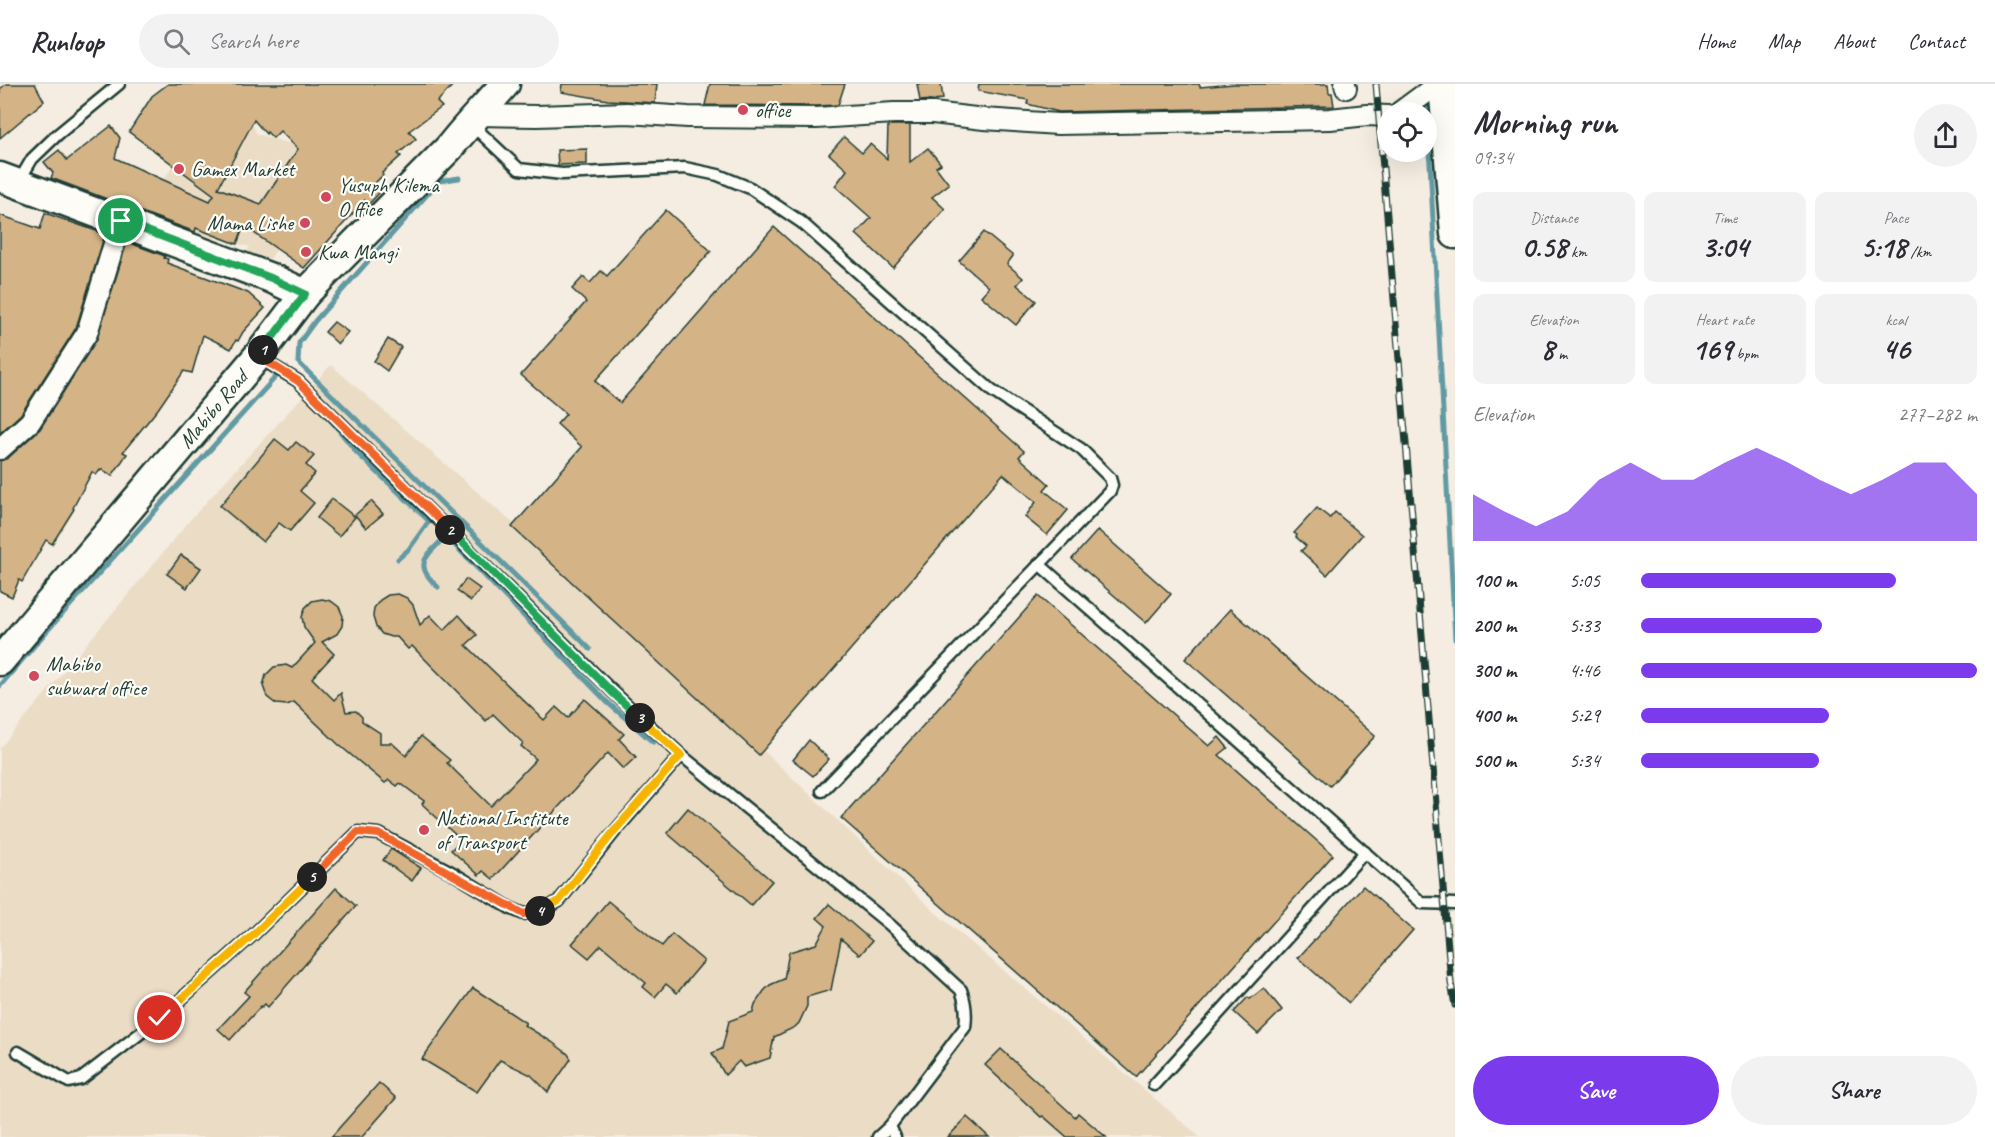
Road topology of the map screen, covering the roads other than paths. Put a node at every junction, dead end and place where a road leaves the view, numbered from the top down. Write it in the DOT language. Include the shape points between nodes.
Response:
graph roads {
  1 [pos="119,84"];
  2 [pos="505,84"];
  3 [pos="1438,84"];
  4 [pos="1443,84"];
  5 [pos="1414,102"];
  6 [pos="1377,116"];
  7 [pos="474,118"];
  8 [pos="9,180"];
  9 [pos="121,221"];
  10 [pos="1455,234"];
  11 [pos="305,294"];
  12 [pos="258,356"];
  13 [pos="0,449"];
  14 [pos="1039,564"];
  15 [pos="4,651"];
  16 [pos="681,755"];
  17 [pos="822,791"];
  18 [pos="1365,852"];
  19 [pos="1455,904"];
  20 [pos="18,1052"];
  21 [pos="1154,1085"];
  22 [pos="890,1126"];
  23 [pos="878,1137"];
  24 [pos="895,1137"];
  1 -- 8 [label="lane"];
  2 -- 7 [label="main road, Mabibo Road"];
  3 -- 5 [label="street"];
  4 -- 10 [label="main road"];
  6 -- 7 [label="street" via="1058,124 933,113 816,118 627,113"];
  7 -- 11 [label="main road, Mabibo Road"];
  7 -- 14 [label="lane" via="519,169 562,174 685,168 718,175 750,188 801,222 992,391 1081,449 1110,478 1110,491"];
  8 -- 9 [label="main road"];
  9 -- 11 [label="main road"];
  9 -- 13 [label="street" via="87,333 30,423"];
  11 -- 12 [label="main road, Mabibo Road"];
  12 -- 15 [label="main road, Mabibo Road"];
  12 -- 16 [label="lane" via="298,381 612,692"];
  14 -- 17 [label="lane"];
  14 -- 18 [label="lane"];
  16 -- 20 [label="lane" via="559,901 544,910 524,914 379,834 358,832 254,934 160,1018 81,1079 69,1082"];
  16 -- 22 [label="lane" via="889,924 961,990 967,1014 965,1027"];
  18 -- 19 [label="lane" via="1422,903"];
  18 -- 21 [label="lane"];
  22 -- 23 [label="lane"];
  22 -- 24 [label="lane"];
}
